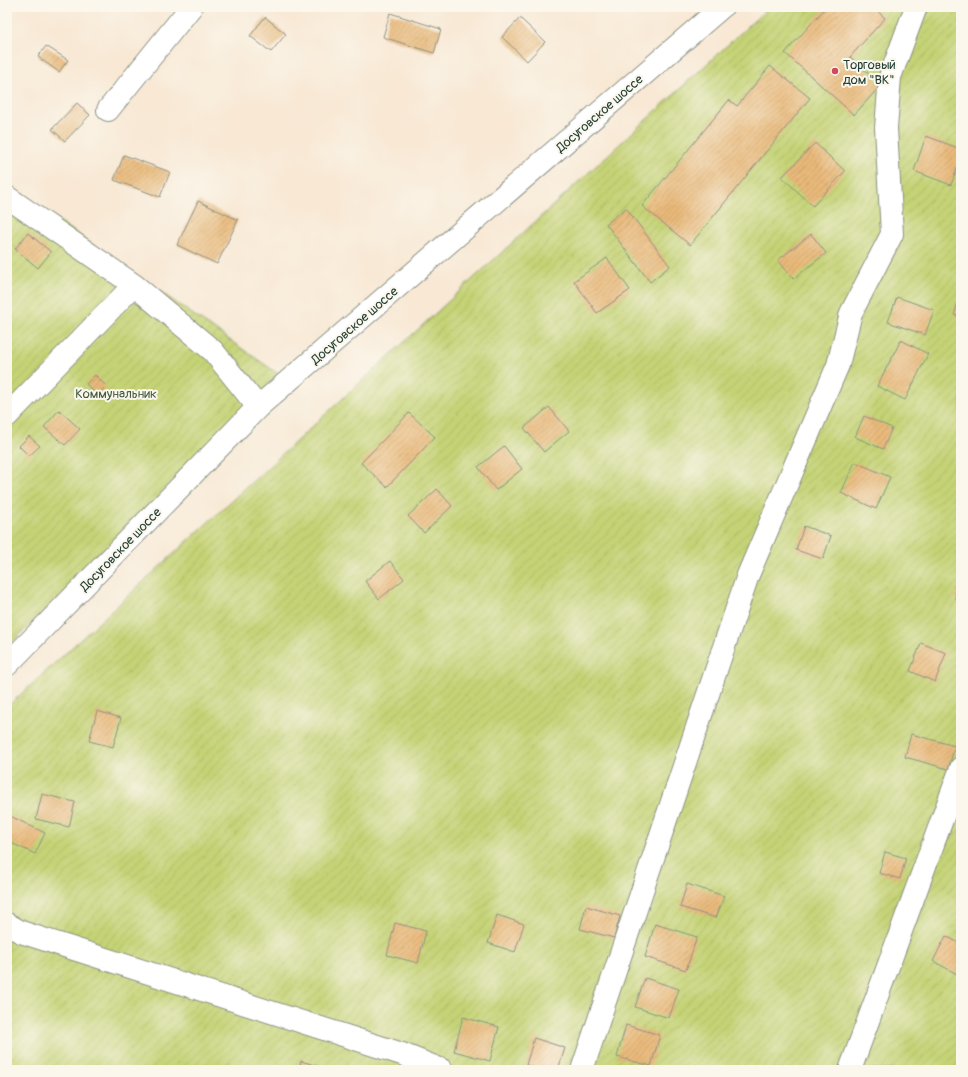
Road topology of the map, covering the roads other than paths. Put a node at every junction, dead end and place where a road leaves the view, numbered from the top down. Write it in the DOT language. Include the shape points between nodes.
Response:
graph roads {
  1 [pos="191,7"];
  2 [pos="722,7"];
  3 [pos="916,7"];
  4 [pos="108,110"];
  5 [pos="7,198"];
  6 [pos="134,285"];
  7 [pos="258,407"];
  8 [pos="7,416"];
  9 [pos="7,664"];
  10 [pos="961,768"];
  11 [pos="7,924"];
  12 [pos="399,1062"];
  13 [pos="442,1070"];
  14 [pos="582,1070"];
  15 [pos="850,1070"];
  1 -- 4 [label="main road"];
  2 -- 7 [label="main road, Досуговское шоссе"];
  3 -- 14 [label="main road" via="890,77 886,128 892,234 851,313 838,365 748,575"];
  5 -- 6 [label="main road"];
  6 -- 7 [label="main road" via="213,351"];
  6 -- 8 [label="main road"];
  7 -- 9 [label="main road, Досуговское шоссе"];
  10 -- 15 [label="main road"];
  11 -- 12 [label="main road" via="21,932"];
  12 -- 13 [label="main road"];
}
